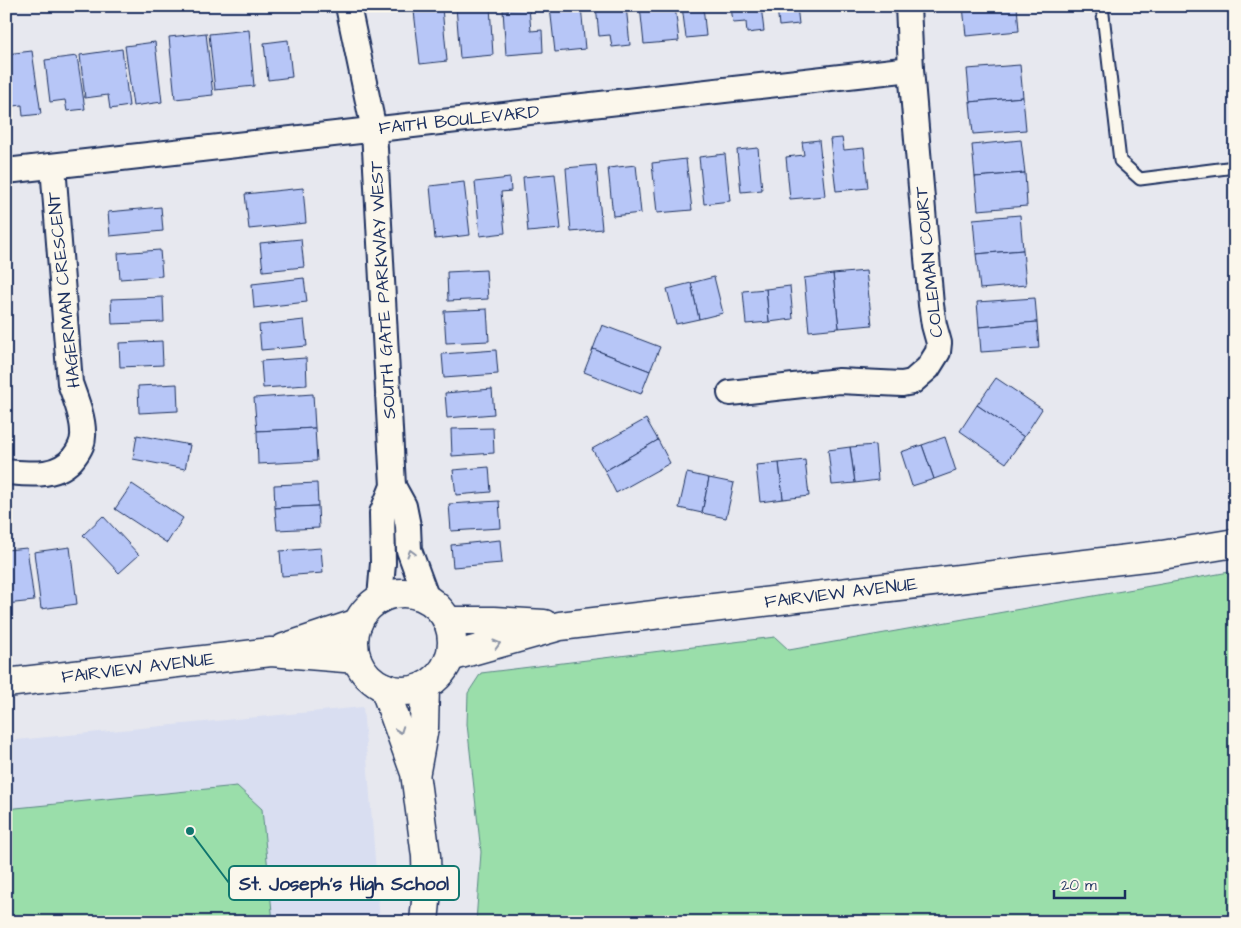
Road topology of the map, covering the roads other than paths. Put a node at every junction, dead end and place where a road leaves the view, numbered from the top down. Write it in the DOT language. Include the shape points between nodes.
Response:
graph roads {
  1 [pos="348,6"];
  2 [pos="908,6"];
  3 [pos="1102,6"];
  4 [pos="911,69"];
  5 [pos="374,130"];
  6 [pos="53,166"];
  7 [pos="1235,168"];
  8 [pos="6,171"];
  9 [pos="730,393"];
  10 [pos="6,472"];
  11 [pos="393,486"];
  12 [pos="1235,543"];
  13 [pos="380,598"];
  14 [pos="427,599"];
  15 [pos="448,621"];
  16 [pos="358,623"];
  17 [pos="560,626"];
  18 [pos="271,652"];
  19 [pos="450,657"];
  20 [pos="357,658"];
  21 [pos="6,683"];
  22 [pos="426,686"];
  23 [pos="384,687"];
  24 [pos="416,773"];
  25 [pos="424,922"];
  1 -- 5 [label="street, SOUTH GATE PARKWAY WEST"];
  2 -- 4 [label="street"];
  3 -- 7 [label="lane" via="1120,161 1140,179"];
  4 -- 5 [label="street, FAITH BOULEVARD"];
  4 -- 9 [label="street, COLEMAN COURT" via="931,305 938,352 921,375 902,384 839,381"];
  5 -- 6 [label="street, FAITH BOULEVARD"];
  5 -- 11 [label="street, SOUTH GATE PARKWAY WEST"];
  6 -- 8 [label="street, FAITH BOULEVARD"];
  6 -- 10 [label="street, HAGERMAN CRESCENT" via="70,383 83,432 81,447 69,464 51,473"];
  11 -- 13 [label="street, SOUTH GATE PARKWAY WEST" via="382,513"];
  14 -- 11 [label="street, SOUTH GATE PARKWAY WEST, one-way" via="409,550 404,506"];
  12 -- 17 [label="main road, FAIRVIEW AVENUE" via="1152,557"];
  13 -- 14 [label="main road" via="412,593"];
  13 -- 16 [label="main road"];
  14 -- 15 [label="main road"];
  15 -- 17 [label="main road"];
  15 -- 19 [label="main road" via="452,633"];
  16 -- 18 [label="main road, FAIRVIEW AVENUE"];
  16 -- 20 [label="main road" via="355,635"];
  19 -- 17 [label="main road, FAIRVIEW AVENUE, one-way"];
  18 -- 20 [label="main road, FAIRVIEW AVENUE"];
  18 -- 21 [label="main road, FAIRVIEW AVENUE"];
  19 -- 22 [label="main road" via="444,669"];
  20 -- 23 [label="main road" via="373,680"];
  22 -- 23 [label="main road" via="412,690"];
  22 -- 24 [label="main road" via="424,728"];
  23 -- 24 [label="main road, one-way"];
  24 -- 25 [label="main road" via="426,856"];
}
